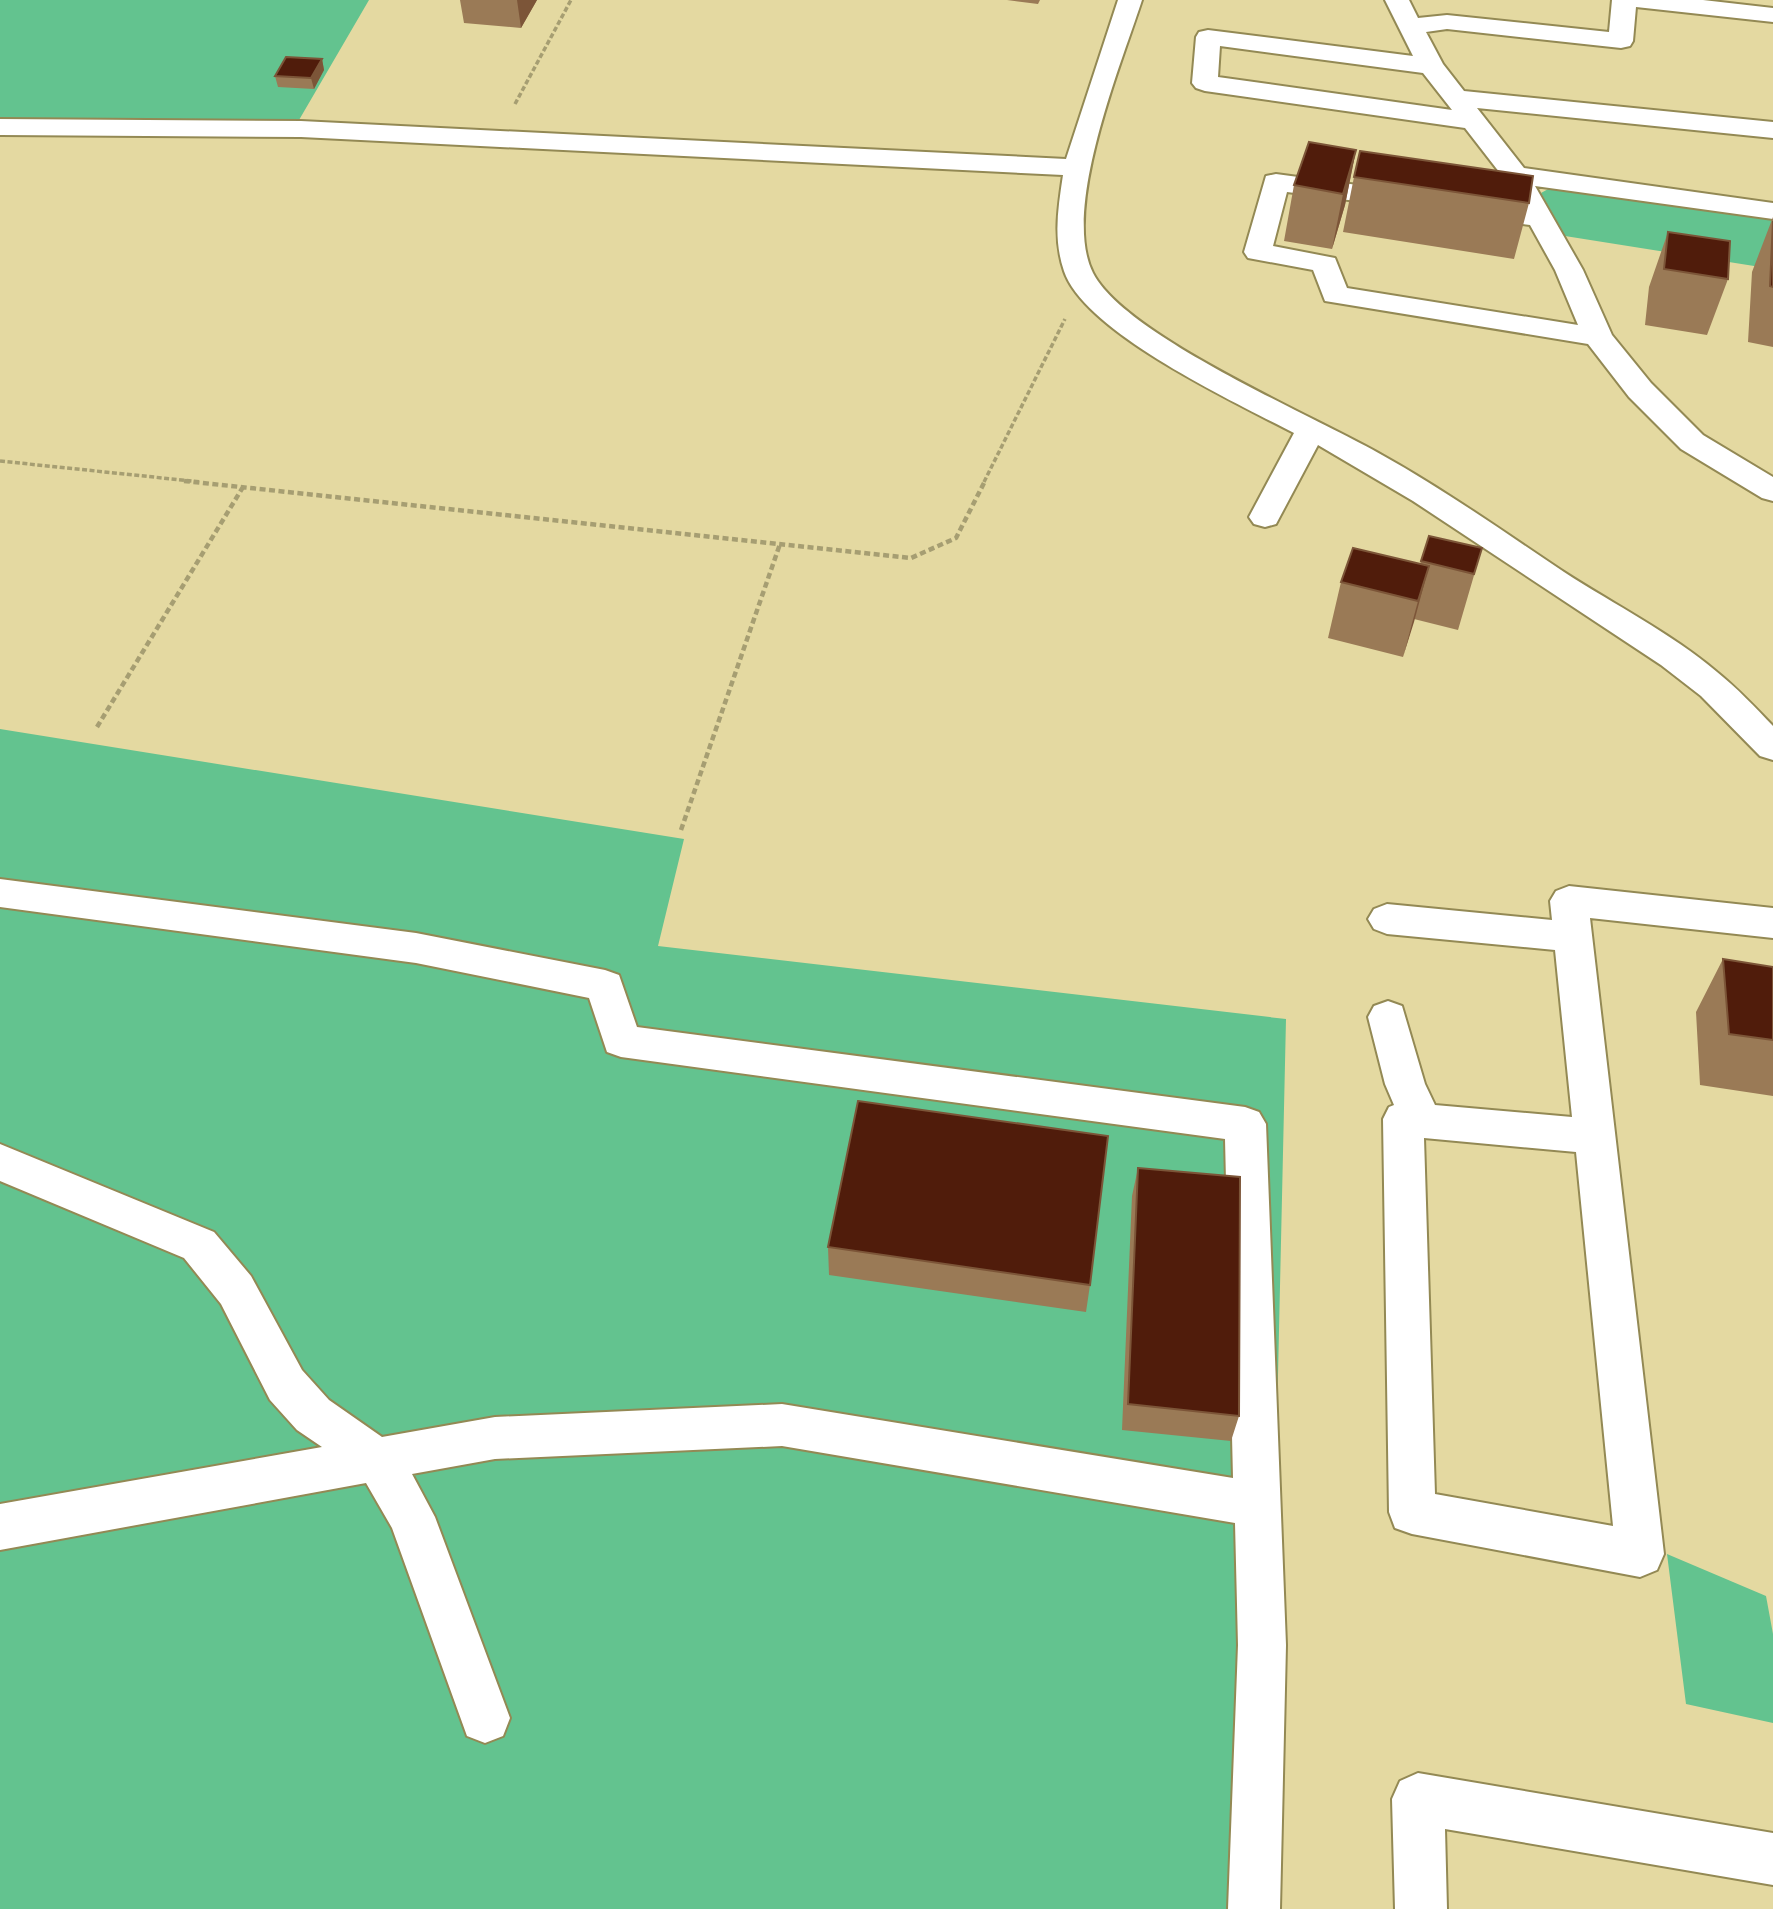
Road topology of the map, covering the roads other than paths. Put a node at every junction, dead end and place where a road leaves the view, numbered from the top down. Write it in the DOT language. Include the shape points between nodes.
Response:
graph roads {
  1 [pos="1130,0"];
  2 [pos="1397,0"];
  3 [pos="1624,0"];
  4 [pos="1635,0"];
  5 [pos="1773,15"];
  6 [pos="1408,26"];
  7 [pos="1431,66"];
  8 [pos="1455,98"];
  9 [pos="1471,121"];
  10 [pos="0,127"];
  11 [pos="1773,130"];
  12 [pos="1077,168"];
  13 [pos="1515,174"];
  14 [pos="1773,211"];
  15 [pos="1539,218"];
  16 [pos="1598,337"];
  17 [pos="1311,429"];
  18 [pos="1773,491"];
  19 [pos="1265,517"];
  20 [pos="1773,747"];
  21 [pos="0,893"];
  22 [pos="1387,919"];
  23 [pos="1773,923"];
  24 [pos="1573,937"];
  25 [pos="1388,1017"];
  26 [pos="1422,1121"];
  27 [pos="1595,1136"];
  28 [pos="0,1162"];
  29 [pos="378,1460"];
  30 [pos="1256,1504"];
  31 [pos="0,1527"];
  32 [pos="485,1718"];
  33 [pos="1773,1859"];
  34 [pos="1254,1909"];
  35 [pos="1421,1909"];
  1 -- 12 [label="street"];
  2 -- 6 [label="street"];
  3 -- 6 [label="street" via="1621,41 1447,22"];
  4 -- 5 [label="street"];
  6 -- 7 [label="street"];
  7 -- 8 [label="street"];
  7 -- 9 [label="street" via="1208,37 1205,83"];
  8 -- 9 [label="street"];
  8 -- 11 [label="street"];
  9 -- 13 [label="street"];
  10 -- 12 [label="street" via="301,129"];
  12 -- 17 [label="street" via="1070,225 1073,253 1080,274 1096,297 1195,367"];
  13 -- 14 [label="street"];
  13 -- 15 [label="street"];
  15 -- 16 [label="street" via="1569,270"];
  15 -- 16 [label="street" via="1276,182 1258,252 1325,264 1335,295"];
  16 -- 18 [label="street" via="1640,390 1692,442"];
  17 -- 19 [label="street"];
  17 -- 20 [label="street" via="1372,461 1704,679"];
  21 -- 30 [label="street" via="416,948 605,986 621,1041 1245,1124"];
  22 -- 24 [label="street"];
  23 -- 24 [label="street" via="1569,901"];
  24 -- 27 [label="street"];
  25 -- 26 [label="street" via="1405,1084"];
  26 -- 27 [label="street"];
  26 -- 27 [label="street" via="1403,1119 1412,1512 1640,1554"];
  28 -- 29 [label="street" via="198,1245 236,1290 286,1385 313,1415"];
  29 -- 30 [label="street" via="495,1438 782,1425"];
  29 -- 31 [label="street"];
  29 -- 32 [label="street" via="412,1517"];
  30 -- 34 [label="street" via="1262,1645"];
  33 -- 35 [label="street" via="1418,1799"];
}
